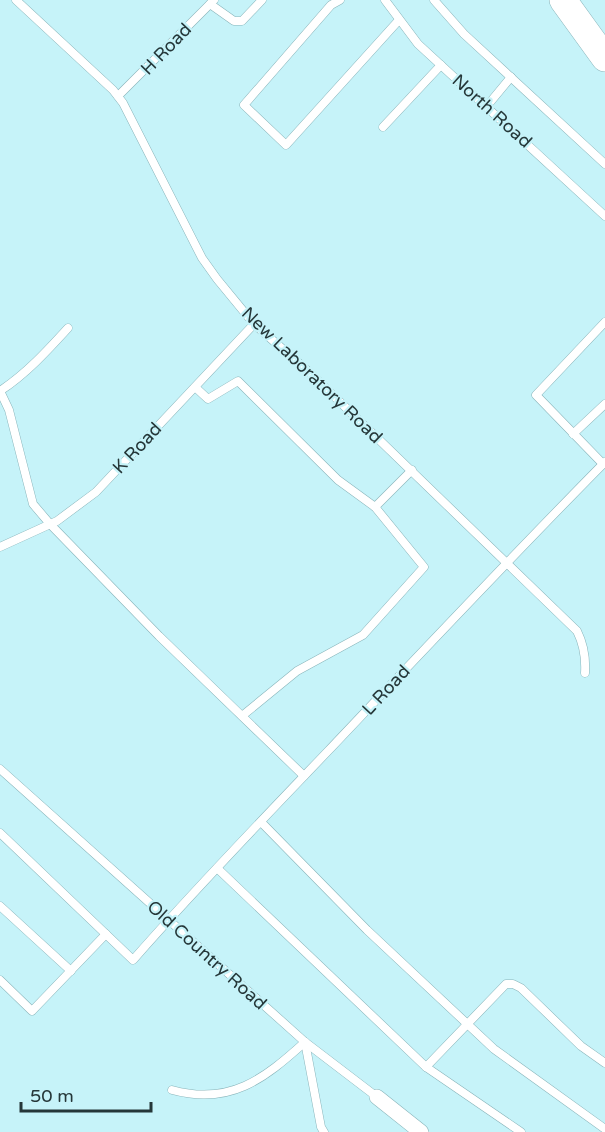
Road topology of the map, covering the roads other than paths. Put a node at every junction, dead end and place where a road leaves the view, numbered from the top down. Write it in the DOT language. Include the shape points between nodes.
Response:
graph roads {
  1 [pos="16,0"];
  2 [pos="262,0"];
  3 [pos="340,0"];
  4 [pos="385,0"];
  5 [pos="434,0"];
  6 [pos="563,0"];
  7 [pos="572,0"];
  8 [pos="212,2"];
  9 [pos="399,20"];
  10 [pos="605,33"];
  11 [pos="605,58"];
  12 [pos="441,65"];
  13 [pos="511,78"];
  14 [pos="118,96"];
  15 [pos="487,106"];
  16 [pos="383,128"];
  17 [pos="605,164"];
  18 [pos="605,216"];
  19 [pos="605,322"];
  20 [pos="254,324"];
  21 [pos="68,328"];
  22 [pos="195,387"];
  23 [pos="0,391"];
  24 [pos="605,404"];
  25 [pos="573,434"];
  26 [pos="604,463"];
  27 [pos="412,470"];
  28 [pos="375,507"];
  29 [pos="50,524"];
  30 [pos="0,546"];
  31 [pos="507,562"];
  32 [pos="585,673"];
  33 [pos="242,716"];
  34 [pos="0,770"];
  35 [pos="304,776"];
  36 [pos="261,822"];
  37 [pos="0,833"];
  38 [pos="217,868"];
  39 [pos="0,906"];
  40 [pos="168,920"];
  41 [pos="106,934"];
  42 [pos="71,971"];
  43 [pos="0,981"];
  44 [pos="467,1024"];
  45 [pos="305,1042"];
  46 [pos="605,1063"];
  47 [pos="426,1067"];
  48 [pos="172,1090"];
  49 [pos="377,1097"];
  50 [pos="605,1129"];
  51 [pos="324,1132"];
  52 [pos="421,1132"];
  53 [pos="521,1132"];
  1 -- 14 [label="lane, New Laboratory Road"];
  2 -- 8 [label="lane" via="242,21 234,21"];
  3 -- 9 [label="lane" via="331,5 244,105 286,144"];
  4 -- 9 [label="lane, North Road"];
  5 -- 13 [label="lane"];
  6 -- 11 [label="highway"];
  7 -- 10 [label="highway"];
  8 -- 14 [label="lane, H Road"];
  9 -- 12 [label="lane, North Road" via="417,44"];
  12 -- 15 [label="lane, North Road"];
  12 -- 16 [label="lane"];
  13 -- 15 [label="lane"];
  13 -- 17 [label="lane"];
  14 -- 20 [label="lane, New Laboratory Road" via="202,258"];
  15 -- 18 [label="lane, North Road"];
  19 -- 25 [label="lane" via="536,395"];
  20 -- 22 [label="lane, K Road"];
  20 -- 27 [label="lane, New Laboratory Road"];
  21 -- 23 [label="lane" via="17,380"];
  22 -- 28 [label="lane" via="208,399 238,381 338,480"];
  22 -- 29 [label="lane, K Road" via="96,492"];
  23 -- 29 [label="lane" via="9,410 33,504"];
  24 -- 25 [label="lane"];
  25 -- 26 [label="lane"];
  26 -- 31 [label="lane, L Road"];
  27 -- 28 [label="lane"];
  27 -- 31 [label="lane, New Laboratory Road"];
  28 -- 33 [label="lane" via="424,567 363,635 297,671"];
  29 -- 30 [label="lane, K Road"];
  29 -- 33 [label="lane"];
  31 -- 32 [label="lane, New Laboratory Road" via="577,631 586,658"];
  31 -- 35 [label="lane, L Road"];
  33 -- 35 [label="lane"];
  34 -- 40 [label="lane, Old Country Road"];
  35 -- 36 [label="lane, L Road"];
  36 -- 38 [label="lane, L Road"];
  36 -- 44 [label="lane"];
  37 -- 41 [label="lane"];
  38 -- 40 [label="lane, L Road"];
  38 -- 47 [label="lane"];
  39 -- 42 [label="lane"];
  40 -- 41 [label="lane, L Road" via="133,960"];
  40 -- 45 [label="lane, Old Country Road"];
  41 -- 42 [label="lane"];
  42 -- 43 [label="lane" via="32,1011"];
  44 -- 46 [label="lane" via="507,984 513,984"];
  44 -- 47 [label="lane"];
  44 -- 50 [label="lane" via="494,1049"];
  45 -- 48 [label="lane" via="265,1076 234,1091 202,1096"];
  45 -- 49 [label="lane, Old Country Road"];
  45 -- 51 [label="lane"];
  47 -- 53 [label="lane"];
  49 -- 52 [label="street, Old Country Road"];
}
